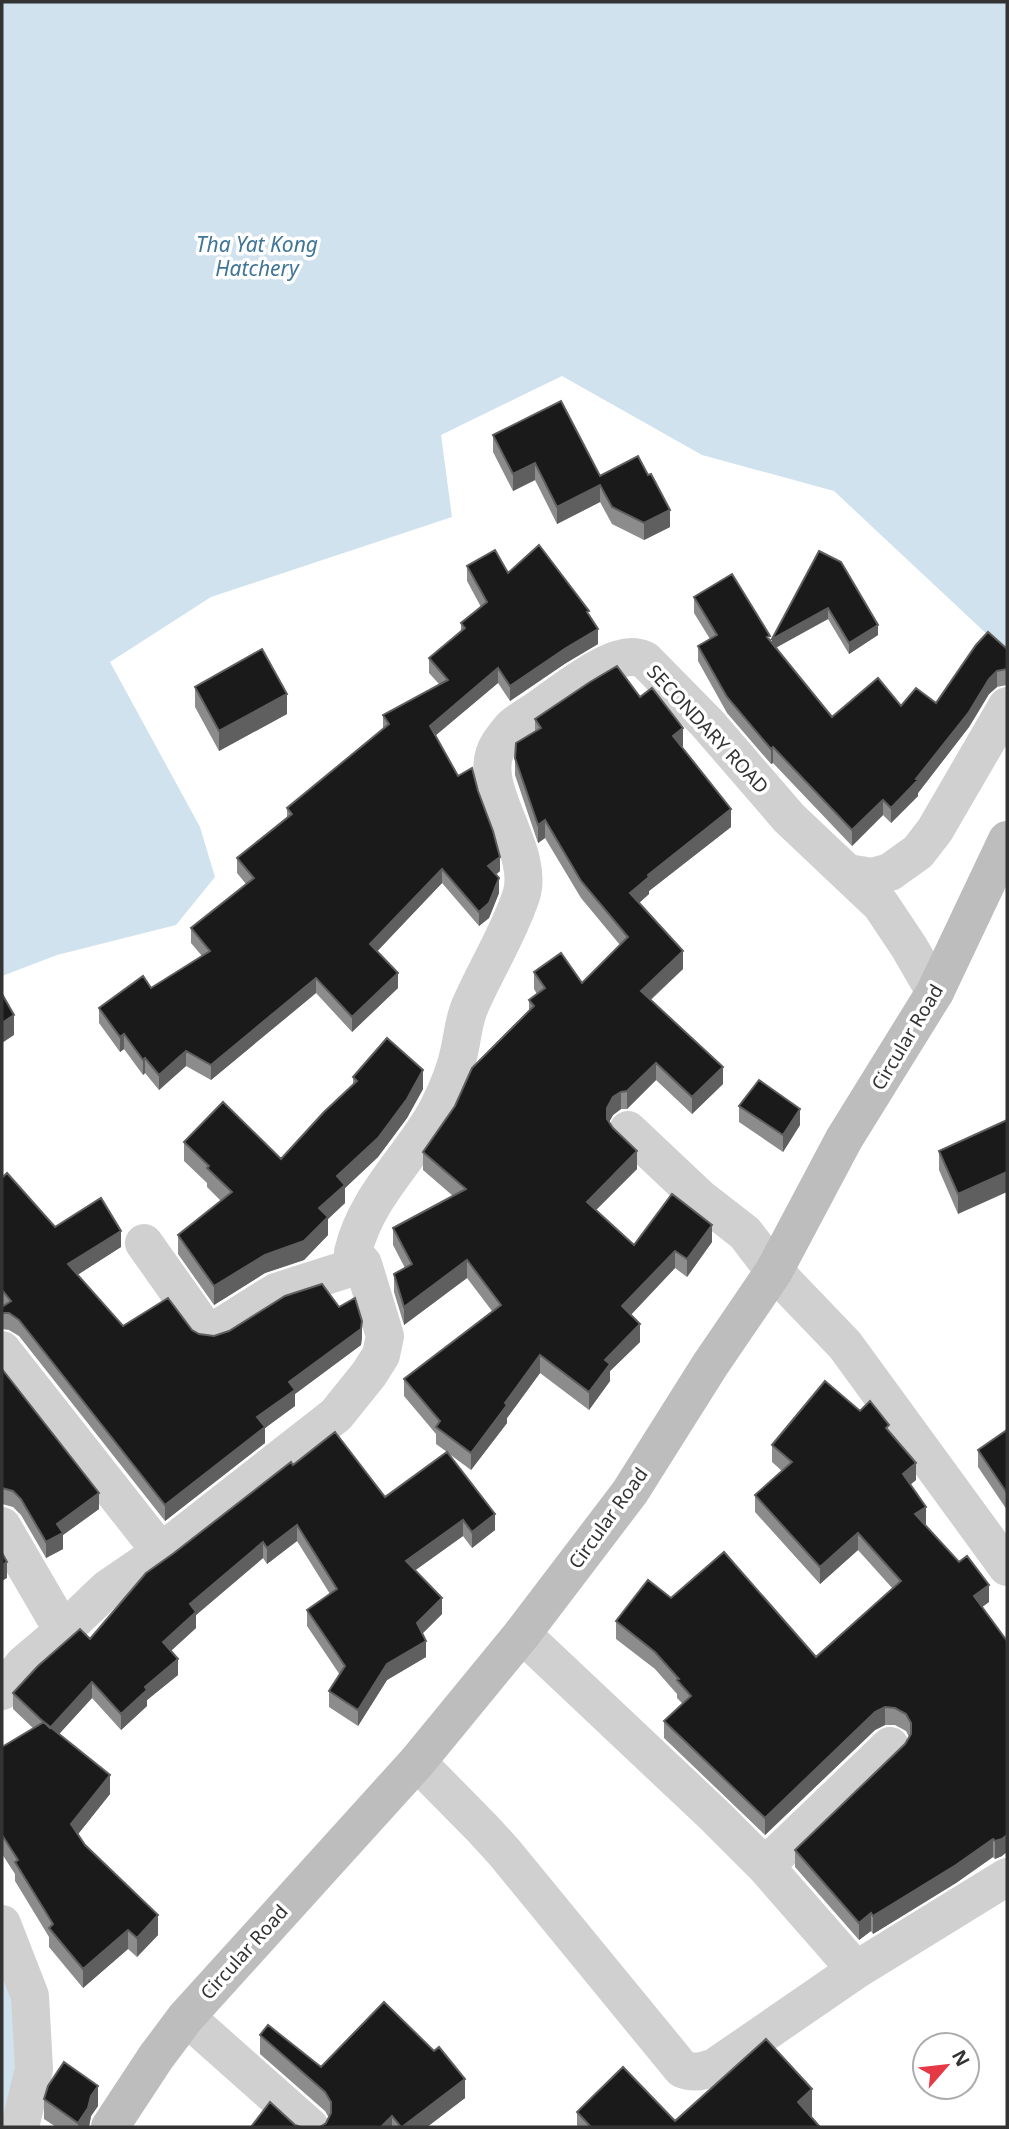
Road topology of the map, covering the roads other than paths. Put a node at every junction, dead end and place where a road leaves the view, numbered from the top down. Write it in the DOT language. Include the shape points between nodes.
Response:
graph roads {
  1 [pos="1007,706"];
  2 [pos="1007,840"];
  3 [pos="848,873"];
  4 [pos="935,992"];
  5 [pos="628,1130"];
  6 [pos="144,1243"];
  7 [pos="363,1264"];
  8 [pos="774,1270"];
  9 [pos="2,1350"];
  10 [pos="2,1525"];
  11 [pos="161,1552"];
  12 [pos="1007,1567"];
  13 [pos="63,1631"];
  14 [pos="522,1634"];
  15 [pos="2,1691"];
  16 [pos="890,1746"];
  17 [pos="416,1762"];
  18 [pos="765,1867"];
  19 [pos="1007,1877"];
  20 [pos="2,1924"];
  21 [pos="856,1969"];
  22 [pos="186,2017"];
  23 [pos="20,2127"];
  24 [pos="110,2127"];
  25 [pos="310,2127"];
  1 -- 3 [label="street" via="918,852 890,872 872,877"];
  2 -- 4 [label="street, Circular Road"];
  3 -- 4 [label="street, SECONDARY ROAD" via="881,905"];
  3 -- 7 [label="street, SECONDARY ROAD" via="789,818 707,723 637,656 608,664 513,726 497,746 492,763 495,788 524,871 523,893 469,1008 447,1089 358,1232 353,1252"];
  4 -- 8 [label="street, Circular Road" via="844,1139"];
  5 -- 8 [label="street" via="745,1233"];
  6 -- 7 [label="street" via="209,1331 276,1292"];
  7 -- 11 [label="street, SECONDARY ROAD" via="385,1336 375,1365 335,1415"];
  8 -- 12 [label="street" via="845,1345"];
  8 -- 14 [label="street, Circular Road" via="630,1492"];
  9 -- 11 [label="street"];
  10 -- 13 [label="street"];
  11 -- 13 [label="street" via="107,1589"];
  13 -- 15 [label="street" via="24,1664"];
  14 -- 17 [label="street, Circular Road"];
  14 -- 18 [label="street"];
  16 -- 18 [label="street"];
  17 -- 21 [label="street" via="497,1844 682,2069 691,2072 715,2067"];
  17 -- 22 [label="street, Circular Road"];
  18 -- 21 [label="street"];
  19 -- 21 [label="street"];
  20 -- 23 [label="street" via="30,1996 34,2070"];
  22 -- 24 [label="street, Circular Road"];
  22 -- 25 [label="street"];
}
